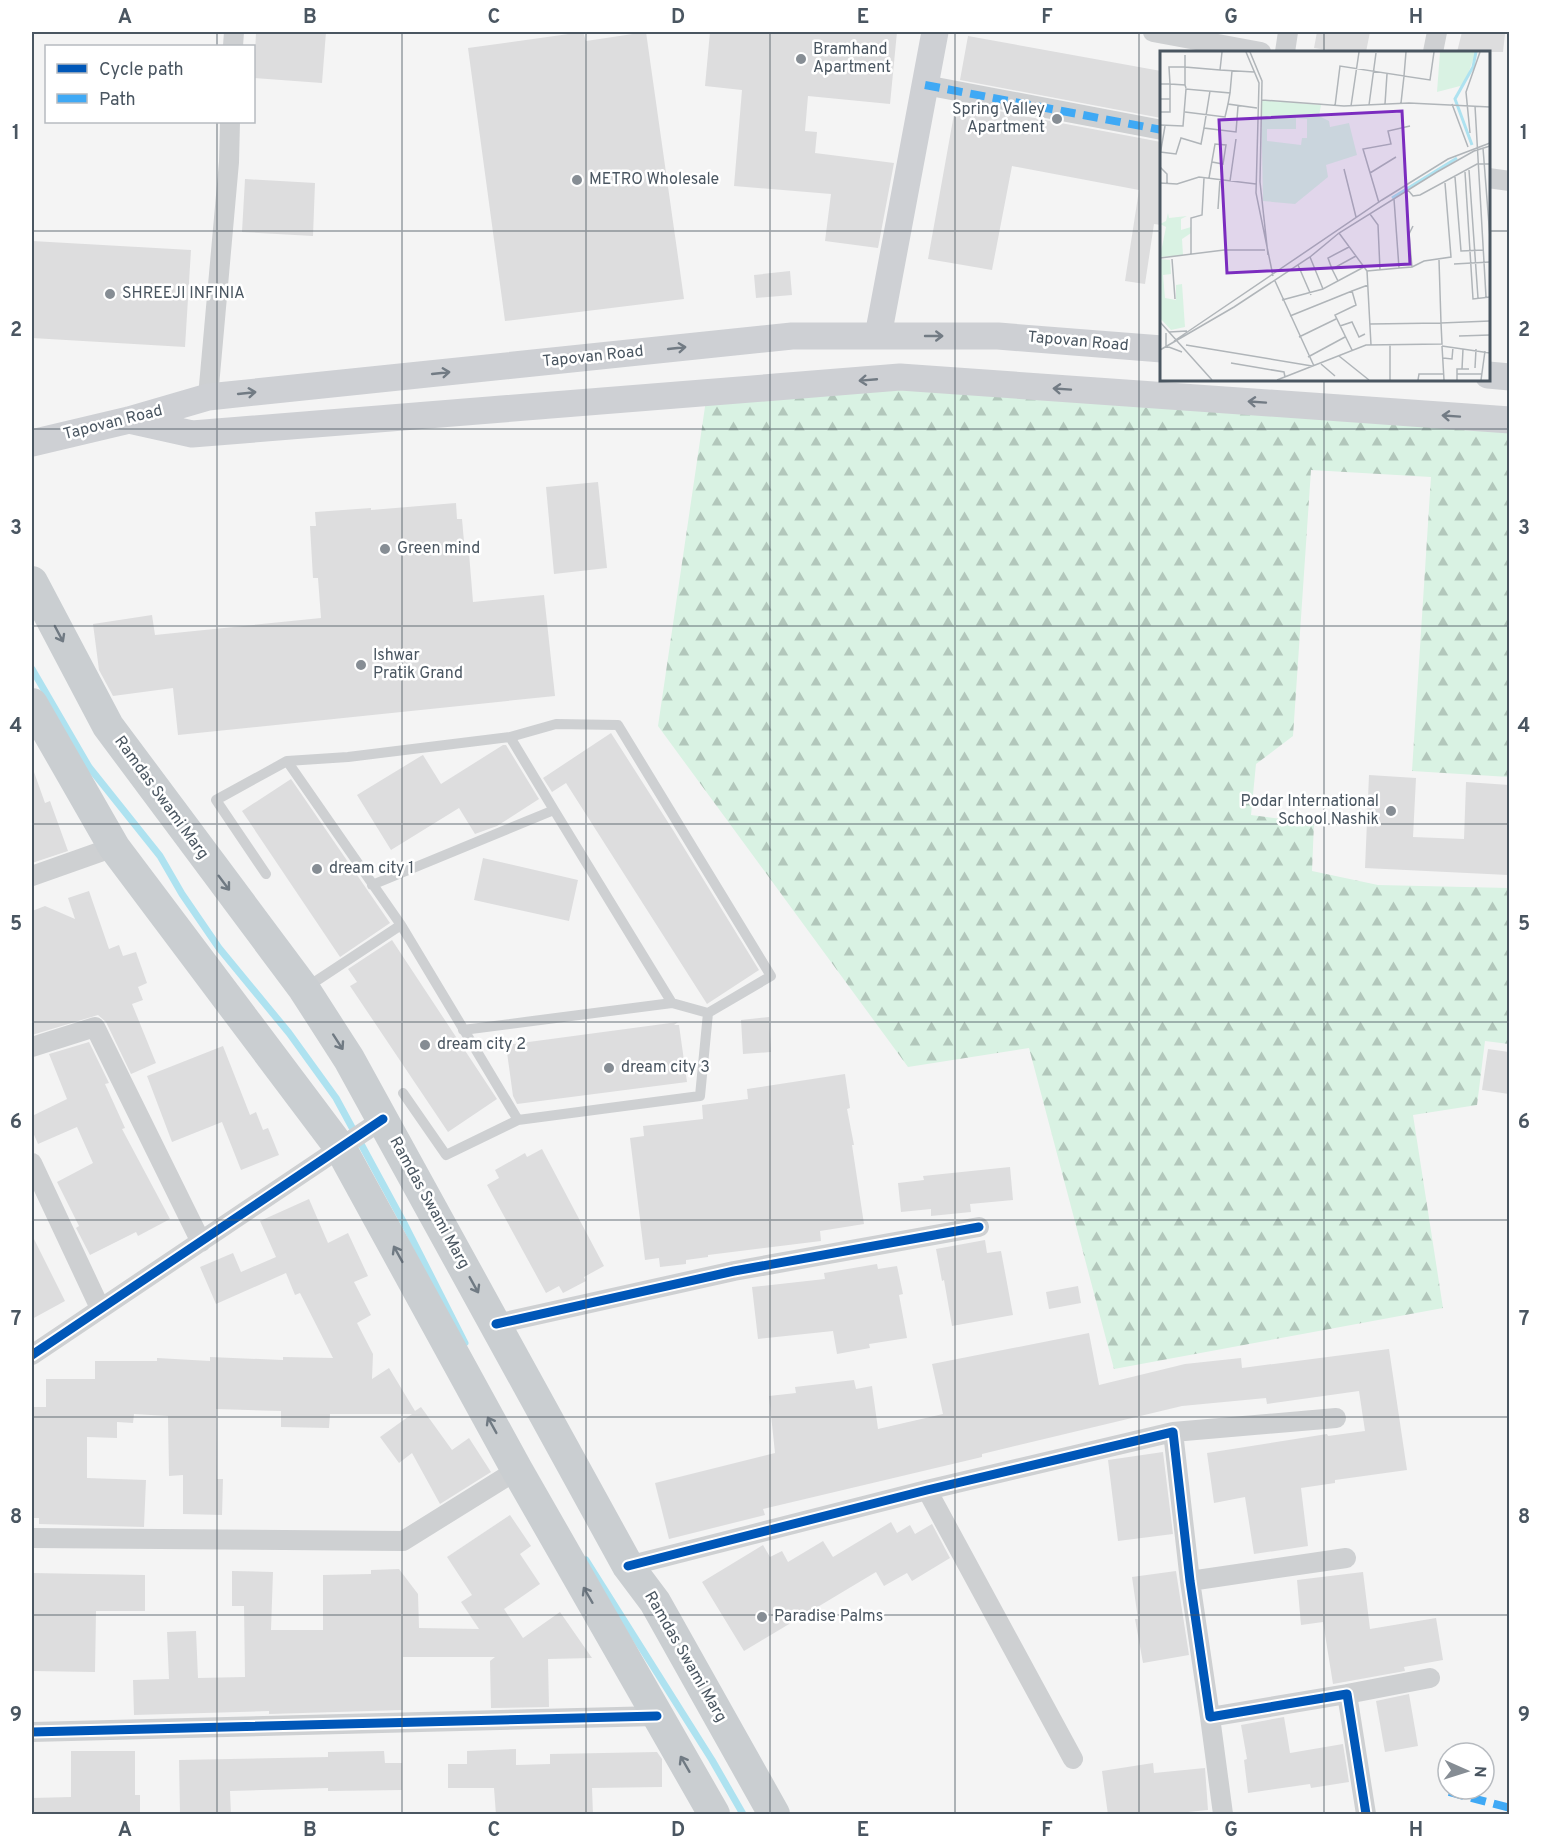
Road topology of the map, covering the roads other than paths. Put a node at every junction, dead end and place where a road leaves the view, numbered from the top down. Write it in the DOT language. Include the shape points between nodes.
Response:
graph roads {
  1 [pos="935,32"];
  2 [pos="1153,32"];
  3 [pos="1288,32"];
  4 [pos="1437,32"];
  5 [pos="1256,51"];
  6 [pos="1285,51"];
  7 [pos="1433,51"];
  8 [pos="926,85"];
  9 [pos="230,123"];
  10 [pos="1160,130"];
  11 [pos="1490,178"];
  12 [pos="1509,181"];
  13 [pos="878,336"];
  14 [pos="1160,349"];
  15 [pos="1490,375"];
  16 [pos="1509,377"];
  17 [pos="208,397"];
  18 [pos="129,420"];
  19 [pos="1509,420"];
  20 [pos="32,443"];
  21 [pos="32,582"];
  22 [pos="35,717"];
  23 [pos="510,736"];
  24 [pos="287,761"];
  25 [pos="554,810"];
  26 [pos="114,847"];
  27 [pos="266,874"];
  28 [pos="32,876"];
  29 [pos="372,885"];
  30 [pos="401,925"];
  31 [pos="304,989"];
  32 [pos="672,1003"];
  33 [pos="708,1013"];
  34 [pos="463,1030"];
  35 [pos="32,1047"];
  36 [pos="403,1093"];
  37 [pos="518,1120"];
  38 [pos="376,1124"];
  39 [pos="343,1148"];
  40 [pos="32,1163"];
  41 [pos="979,1227"];
  42 [pos="201,1242"];
  43 [pos="100,1308"];
  44 [pos="495,1324"];
  45 [pos="32,1355"];
  46 [pos="1336,1418"];
  47 [pos="1173,1432"];
  48 [pos="517,1470"];
  49 [pos="927,1490"];
  50 [pos="32,1538"];
  51 [pos="1346,1558"];
  52 [pos="628,1566"];
  53 [pos="1190,1581"];
  54 [pos="1430,1678"];
  55 [pos="1347,1695"];
  56 [pos="657,1716"];
  57 [pos="1210,1717"];
  58 [pos="32,1732"];
  59 [pos="1073,1759"];
  60 [pos="714,1815"];
  61 [pos="774,1815"];
  62 [pos="1223,1815"];
  63 [pos="1366,1815"];
  1 -- 8 [label="main road"];
  2 -- 5 [label="street"];
  3 -- 6 [label="street"];
  4 -- 7 [label="street"];
  8 -- 10 [label="street"];
  8 -- 13 [label="main road"];
  9 -- 17 [label="street"];
  11 -- 12 [label="street"];
  13 -- 14 [label="main road, Tapovan Road, one-way" via="998,336"];
  17 -- 13 [label="main road, Tapovan Road, one-way" via="792,336"];
  15 -- 16 [label="main road"];
  17 -- 18 [label="main road, Tapovan Road"];
  19 -- 18 [label="main road, one-way" via="900,377 192,434"];
  18 -- 20 [label="main road, Tapovan Road"];
  21 -- 31 [label="main road, Ramdas Swami Marg, one-way" via="108,726"];
  22 -- 26 [label="main road"];
  23 -- 24 [label="lane"];
  23 -- 25 [label="lane"];
  23 -- 33 [label="lane" via="556,724 618,726 771,976"];
  24 -- 27 [label="lane" via="216,800"];
  24 -- 29 [label="lane"];
  25 -- 29 [label="lane"];
  25 -- 32 [label="lane"];
  26 -- 28 [label="street"];
  26 -- 39 [label="main road"];
  29 -- 30 [label="lane"];
  30 -- 31 [label="lane"];
  30 -- 34 [label="lane"];
  31 -- 38 [label="main road, Ramdas Swami Marg, one-way" via="349,1059"];
  32 -- 33 [label="lane"];
  32 -- 34 [label="lane"];
  33 -- 37 [label="lane" via="700,1096"];
  34 -- 37 [label="lane"];
  35 -- 42 [label="street" via="95,1027"];
  36 -- 37 [label="lane" via="446,1155"];
  38 -- 39 [label="street"];
  38 -- 44 [label="main road, Ramdas Swami Marg, one-way"];
  39 -- 42 [label="street"];
  48 -- 39 [label="main road, one-way"];
  40 -- 43 [label="street"];
  41 -- 44 [label="street" via="734,1271"];
  42 -- 43 [label="street"];
  43 -- 45 [label="street"];
  44 -- 52 [label="main road, Ramdas Swami Marg"];
  46 -- 47 [label="street"];
  47 -- 49 [label="street"];
  47 -- 53 [label="street"];
  48 -- 50 [label="street" via="403,1541"];
  56 -- 48 [label="main road, one-way"];
  49 -- 52 [label="street"];
  49 -- 59 [label="street"];
  51 -- 53 [label="street"];
  52 -- 61 [label="main road, Ramdas Swami Marg" via="655,1602"];
  53 -- 57 [label="street"];
  54 -- 55 [label="street"];
  55 -- 57 [label="street"];
  55 -- 63 [label="street"];
  56 -- 58 [label="street"];
  60 -- 56 [label="main road, one-way"];
  57 -- 62 [label="street"];
}
